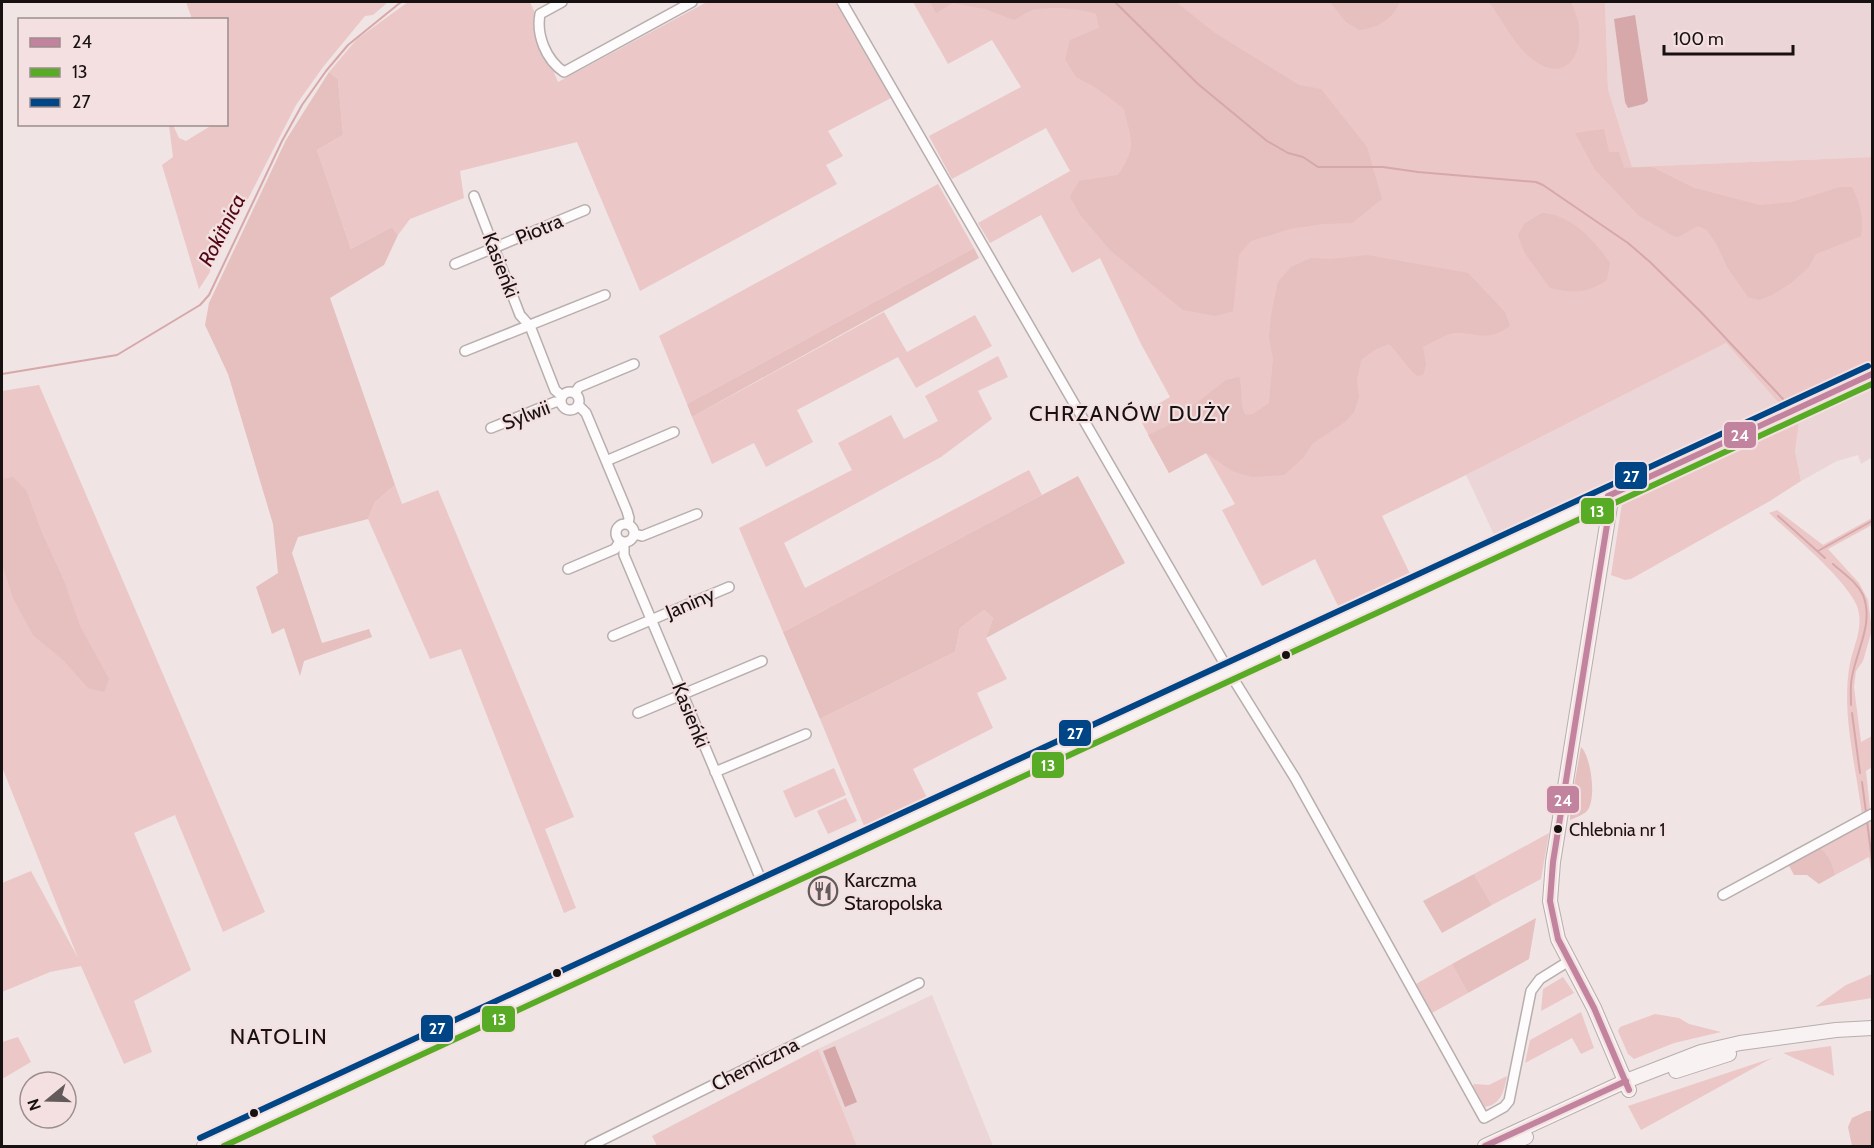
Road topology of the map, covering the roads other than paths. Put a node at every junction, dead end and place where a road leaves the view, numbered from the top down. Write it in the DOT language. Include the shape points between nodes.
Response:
graph roads {
  1 [pos="561,2"];
  2 [pos="692,2"];
  3 [pos="842,2"];
  4 [pos="474,196"];
  5 [pos="585,210"];
  6 [pos="494,248"];
  7 [pos="455,264"];
  8 [pos="605,295"];
  9 [pos="530,326"];
  10 [pos="465,351"];
  11 [pos="634,364"];
  12 [pos="1872,374"];
  13 [pos="575,393"];
  14 [pos="562,399"];
  15 [pos="579,406"];
  16 [pos="491,428"];
  17 [pos="674,432"];
  18 [pos="606,461"];
  19 [pos="1608,496"];
  20 [pos="697,514"];
  21 [pos="628,524"];
  22 [pos="635,534"];
  23 [pos="622,542"];
  24 [pos="568,569"];
  25 [pos="729,587"];
  26 [pos="651,620"];
  27 [pos="613,636"];
  28 [pos="762,662"];
  29 [pos="1230,672"];
  30 [pos="683,695"];
  31 [pos="638,713"];
  32 [pos="806,734"];
  33 [pos="715,772"];
  34 [pos="1872,814"];
  35 [pos="764,887"];
  36 [pos="1723,894"];
  37 [pos="1569,961"];
  38 [pos="919,983"];
  39 [pos="1872,1028"];
  40 [pos="1627,1086"];
  41 [pos="204,1146"];
  42 [pos="590,1146"];
  43 [pos="1485,1146"];
  44 [pos="1506,1146"];
  1 -- 2 [label="street" via="540,14 537,28 555,66 564,72"];
  3 -- 29 [label="street"];
  4 -- 6 [label="street, Kasieńki"];
  5 -- 6 [label="street, Piotra"];
  6 -- 7 [label="street, Piotra"];
  6 -- 9 [label="street, Kasieńki" via="520,315"];
  8 -- 9 [label="street"];
  9 -- 10 [label="street"];
  9 -- 14 [label="street, Kasieńki"];
  11 -- 13 [label="street" via="579,387"];
  12 -- 19 [label="street"];
  13 -- 14 [label="street" via="569,392"];
  13 -- 15 [label="street"];
  14 -- 15 [label="street" via="562,406 569,411"];
  14 -- 16 [label="street, Sylwii"];
  15 -- 18 [label="street" via="586,412"];
  17 -- 18 [label="street"];
  18 -- 21 [label="street" via="627,511"];
  19 -- 29 [label="street"];
  19 -- 37 [label="street" via="1610,506 1550,886 1553,921"];
  20 -- 22 [label="street" via="642,536"];
  21 -- 22 [label="street"];
  21 -- 23 [label="street" via="617,528"];
  22 -- 23 [label="street" via="631,541"];
  23 -- 24 [label="street" via="615,549"];
  23 -- 26 [label="street, Kasieńki"];
  25 -- 26 [label="street, Janiny"];
  26 -- 27 [label="street, Janiny"];
  26 -- 30 [label="street, Kasieńki"];
  28 -- 30 [label="street"];
  29 -- 35 [label="street"];
  29 -- 37 [label="street" via="1295,778 1484,1118 1509,1101 1531,991 1540,979"];
  30 -- 31 [label="street"];
  30 -- 33 [label="street, Kasieńki"];
  32 -- 33 [label="street"];
  33 -- 35 [label="street, Kasieńki"];
  34 -- 36 [label="street"];
  35 -- 41 [label="street"];
  37 -- 40 [label="street"];
  38 -- 42 [label="street, Chemiczna"];
  39 -- 40 [label="street" via="1740,1043 1701,1052"];
  40 -- 43 [label="street"];
  40 -- 44 [label="street"];
}
